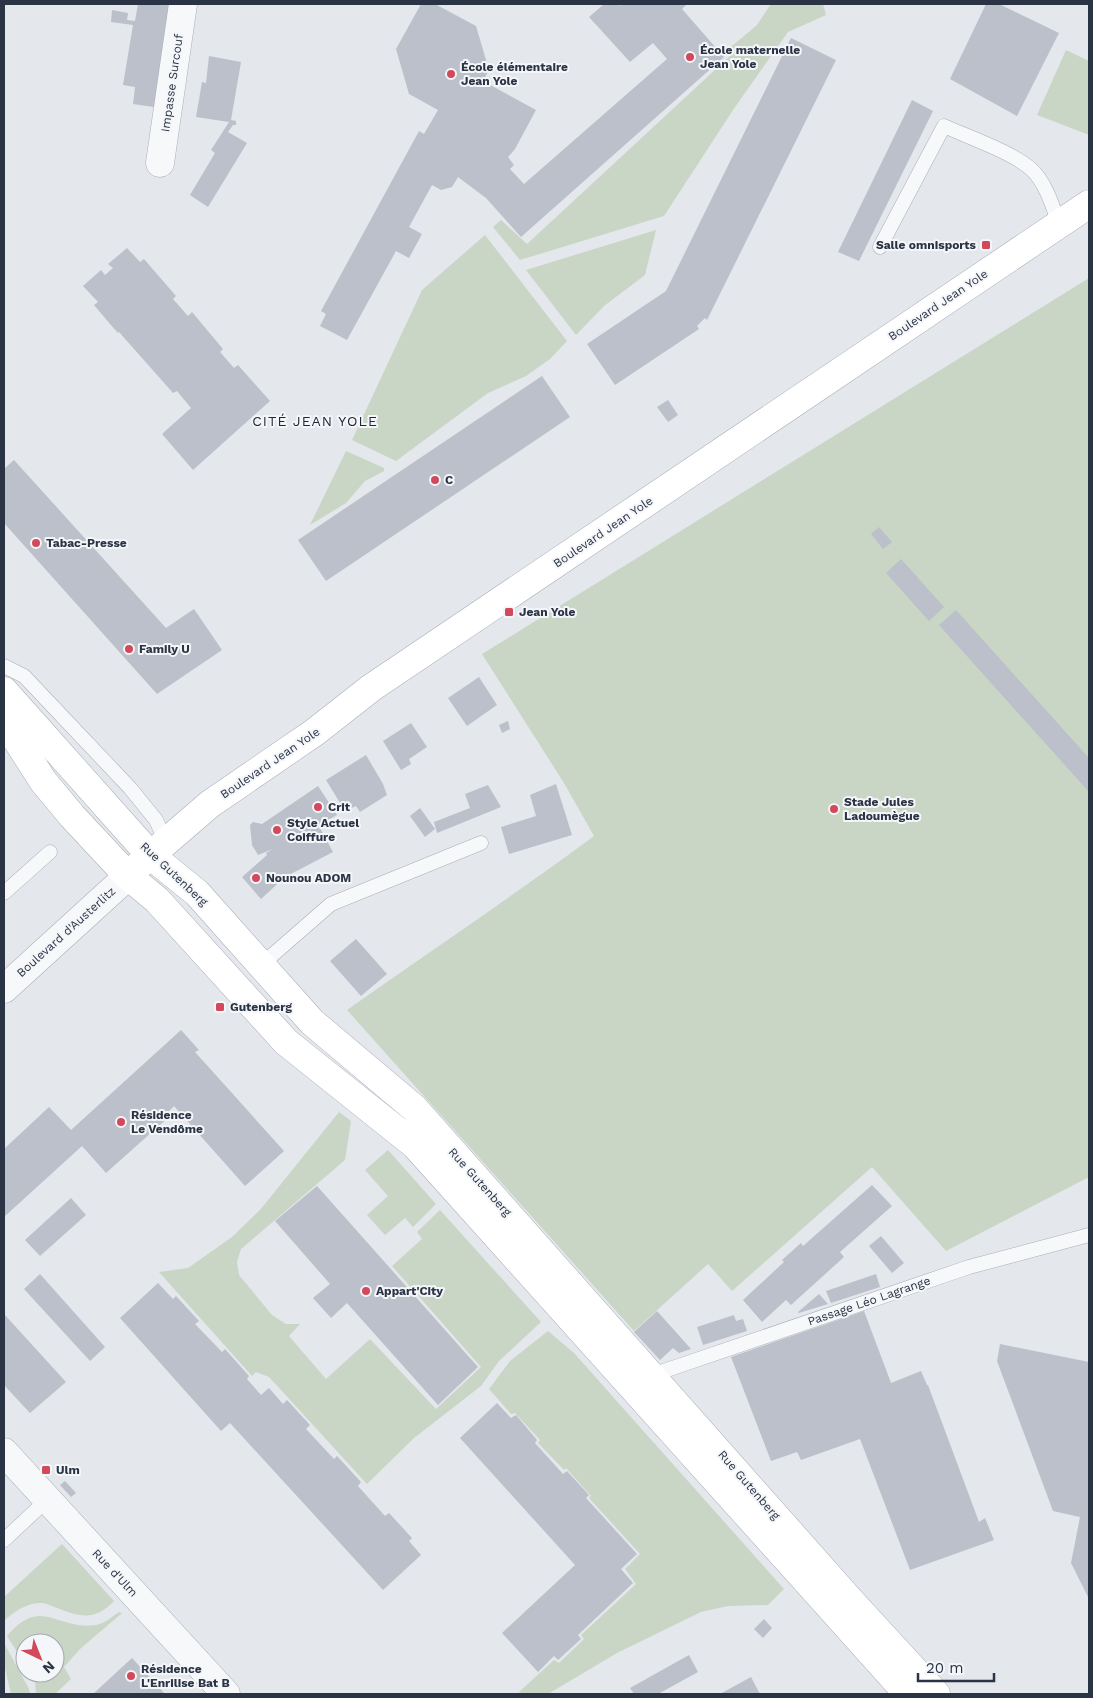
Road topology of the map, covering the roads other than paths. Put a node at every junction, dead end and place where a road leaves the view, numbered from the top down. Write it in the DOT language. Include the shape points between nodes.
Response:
graph roads {
  1 [pos="183,4"];
  2 [pos="160,163"];
  3 [pos="1089,204"];
  4 [pos="1059,224"];
  5 [pos="880,247"];
  6 [pos="4,666"];
  7 [pos="4,691"];
  8 [pos="4,720"];
  9 [pos="481,843"];
  10 [pos="158,848"];
  11 [pos="50,852"];
  12 [pos="128,876"];
  13 [pos="4,894"];
  14 [pos="261,965"];
  15 [pos="4,989"];
  16 [pos="1089,1235"];
  17 [pos="652,1375"];
  18 [pos="4,1452"];
  19 [pos="48,1500"];
  20 [pos="4,1540"];
  21 [pos="226,1694"];
  22 [pos="908,1694"];
  23 [pos="936,1694"];
  1 -- 2 [label="street, Impasse Surcouf"];
  3 -- 4 [label="main road, Boulevard Jean Yole"];
  4 -- 5 [label="lane" via="1047,192 1032,169 1005,153 944,126"];
  4 -- 10 [label="main road, Boulevard Jean Yole" via="371,688 316,732 210,804"];
  6 -- 10 [label="lane" via="24,676 130,788 156,820"];
  7 -- 10 [label="main road, Rue Gutenberg"];
  8 -- 12 [label="main road, Rue Gutenberg" via="43,781"];
  9 -- 14 [label="lane" via="331,904"];
  10 -- 12 [label="main road, Boulevard Jean Yole"];
  10 -- 14 [label="main road, Rue Gutenberg"];
  11 -- 13 [label="lane"];
  12 -- 15 [label="street, Boulevard d'Austerlitz"];
  12 -- 22 [label="main road, Rue Gutenberg" via="157,900 286,1042 415,1145"];
  14 -- 17 [label="main road, Rue Gutenberg" via="312,1022 414,1108"];
  16 -- 17 [label="lane, Passage Léo Lagrange" via="969,1267"];
  17 -- 23 [label="main road, Rue Gutenberg"];
  18 -- 19 [label="street, Rue d'Ulm"];
  19 -- 20 [label="lane"];
  19 -- 21 [label="street, Rue d'Ulm"];
}
